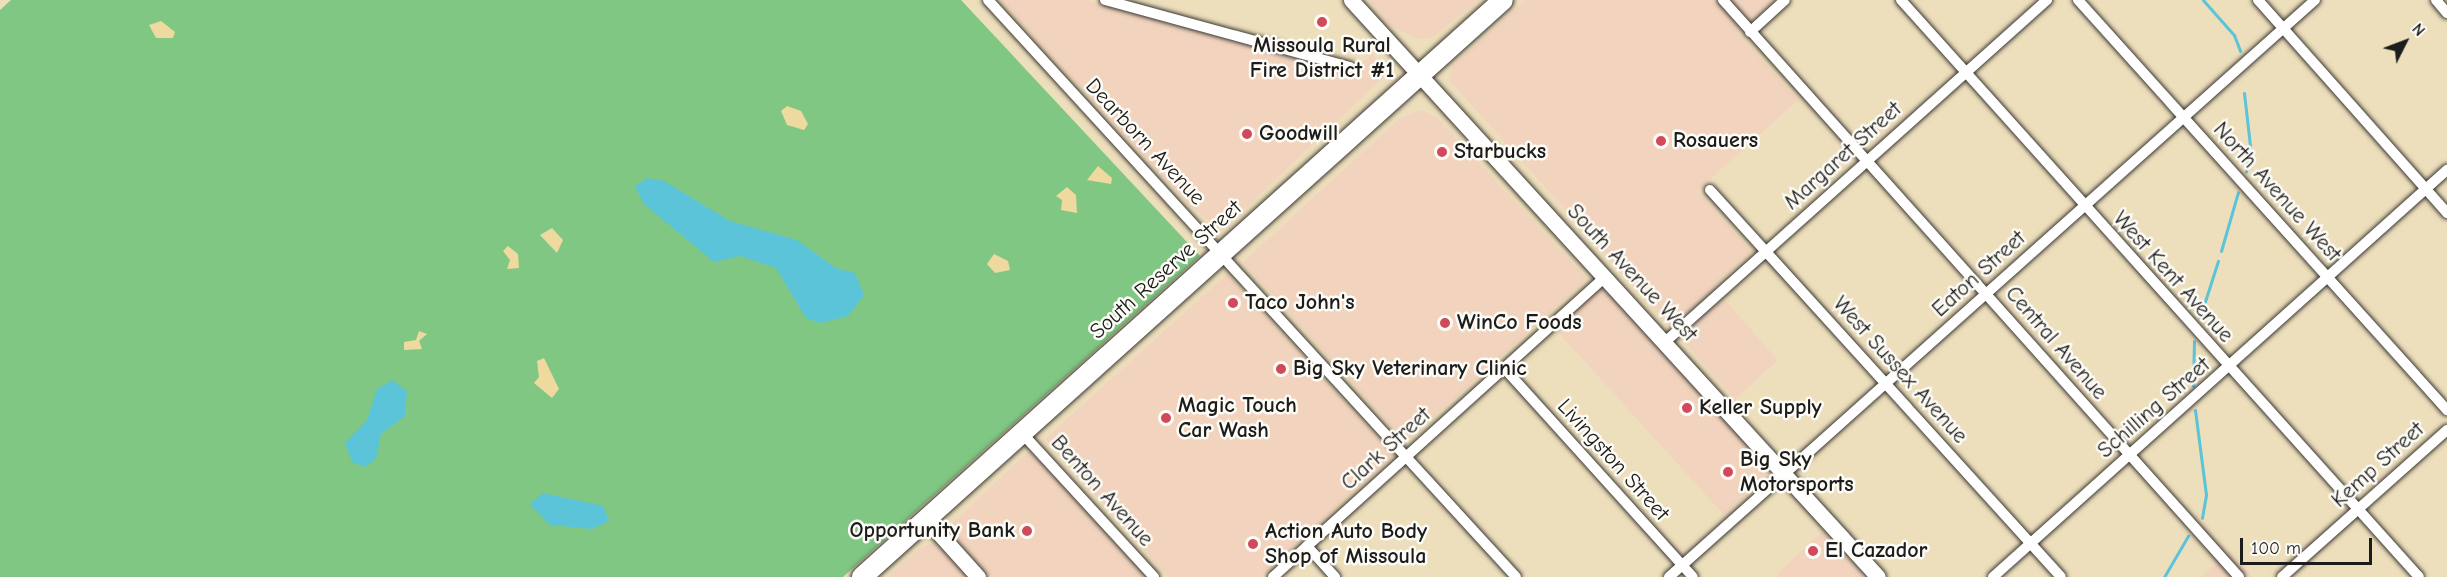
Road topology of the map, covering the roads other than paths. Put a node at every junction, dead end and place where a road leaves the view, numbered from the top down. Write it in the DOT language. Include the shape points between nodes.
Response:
graph roads {
  1 [pos="988,0"];
  2 [pos="1105,0"];
  3 [pos="1352,0"];
  4 [pos="1503,0"];
  5 [pos="1723,0"];
  6 [pos="1785,0"];
  7 [pos="1901,0"];
  8 [pos="2047,0"];
  9 [pos="2078,0"];
  10 [pos="2258,0"];
  11 [pos="2315,0"];
  12 [pos="2436,0"];
  13 [pos="2447,13"];
  14 [pos="2282,28"];
  15 [pos="1750,32"];
  16 [pos="1350,67"];
  17 [pos="1965,72"];
  18 [pos="1419,75"];
  19 [pos="2185,118"];
  20 [pos="1867,160"];
  21 [pos="2447,170"];
  22 [pos="2425,189"];
  23 [pos="1710,190"];
  24 [pos="2084,207"];
  25 [pos="2447,213"];
  26 [pos="1766,250"];
  27 [pos="1220,253"];
  28 [pos="1605,277"];
  29 [pos="2328,278"];
  30 [pos="1986,292"];
  31 [pos="1665,342"];
  32 [pos="2229,368"];
  33 [pos="1505,369"];
  34 [pos="1887,384"];
  35 [pos="2447,410"];
  36 [pos="2447,430"];
  37 [pos="1022,432"];
  38 [pos="2129,455"];
  39 [pos="1406,458"];
  40 [pos="1784,471"];
  41 [pos="2357,510"];
  42 [pos="926,519"];
  43 [pos="2032,544"];
  44 [pos="1306,546"];
  45 [pos="1682,565"];
  46 [pos="862,577"];
  47 [pos="978,577"];
  48 [pos="1154,577"];
  49 [pos="1272,577"];
  50 [pos="1335,577"];
  51 [pos="1516,577"];
  52 [pos="1669,577"];
  53 [pos="1693,577"];
  54 [pos="1878,577"];
  55 [pos="1993,577"];
  56 [pos="2061,577"];
  57 [pos="2239,577"];
  58 [pos="2282,577"];
  59 [pos="2419,577"];
  1 -- 27 [label="street, Dearborn Avenue"];
  2 -- 16 [label="street"];
  3 -- 18 [label="street, South Avenue West"];
  4 -- 18 [label="highway, South Reserve Street"];
  5 -- 15 [label="street, Central Avenue"];
  6 -- 15 [label="street"];
  7 -- 17 [label="street, West Kent Avenue"];
  8 -- 17 [label="street, Margaret Street"];
  9 -- 19 [label="street, North Avenue West"];
  10 -- 14 [label="street"];
  11 -- 14 [label="street, Eaton Street"];
  12 -- 13 [label="street"];
  14 -- 19 [label="street, Eaton Street"];
  14 -- 22 [label="street"];
  15 -- 20 [label="street, Central Avenue"];
  17 -- 20 [label="street, Margaret Street"];
  17 -- 24 [label="street, West Kent Avenue"];
  18 -- 27 [label="highway, South Reserve Street"];
  18 -- 28 [label="street, South Avenue West"];
  19 -- 24 [label="street, Eaton Street"];
  19 -- 29 [label="street, North Avenue West"];
  20 -- 26 [label="street, Margaret Street"];
  20 -- 30 [label="street, Central Avenue"];
  21 -- 22 [label="street, Schilling Street"];
  22 -- 25 [label="street"];
  22 -- 29 [label="street, Schilling Street"];
  23 -- 26 [label="street, West Sussex Avenue"];
  24 -- 30 [label="street, Eaton Street"];
  24 -- 32 [label="street, West Kent Avenue"];
  26 -- 31 [label="street, Margaret Street"];
  26 -- 34 [label="street, West Sussex Avenue"];
  27 -- 37 [label="highway, South Reserve Street"];
  27 -- 39 [label="street, Dearborn Avenue"];
  28 -- 31 [label="street, South Avenue West"];
  28 -- 33 [label="street, Clark Street"];
  29 -- 32 [label="street, Schilling Street"];
  29 -- 35 [label="street, North Avenue West"];
  30 -- 34 [label="street, Eaton Street"];
  30 -- 38 [label="street, Central Avenue"];
  31 -- 40 [label="street, South Avenue West"];
  32 -- 38 [label="street, Schilling Street"];
  32 -- 41 [label="street, West Kent Avenue"];
  33 -- 39 [label="street, Clark Street"];
  33 -- 45 [label="street, Livingston Street"];
  34 -- 40 [label="street, Eaton Street"];
  34 -- 43 [label="street, West Sussex Avenue"];
  36 -- 41 [label="street, Kemp Street"];
  37 -- 42 [label="highway, South Reserve Street"];
  37 -- 48 [label="street, Benton Avenue"];
  38 -- 43 [label="street, Schilling Street"];
  38 -- 57 [label="street, Central Avenue"];
  39 -- 44 [label="street, Clark Street"];
  39 -- 51 [label="street, Dearborn Avenue"];
  40 -- 45 [label="street, Eaton Street"];
  40 -- 54 [label="street, South Avenue West"];
  41 -- 58 [label="street, Kemp Street"];
  41 -- 59 [label="street, West Kent Avenue"];
  42 -- 46 [label="highway, South Reserve Street"];
  42 -- 47 [label="street"];
  43 -- 55 [label="street, Schilling Street"];
  43 -- 56 [label="street, West Sussex Avenue"];
  44 -- 49 [label="street, Clark Street"];
  44 -- 50 [label="street"];
  45 -- 52 [label="street, Eaton Street"];
  45 -- 53 [label="street, Livingston Street"];
}
